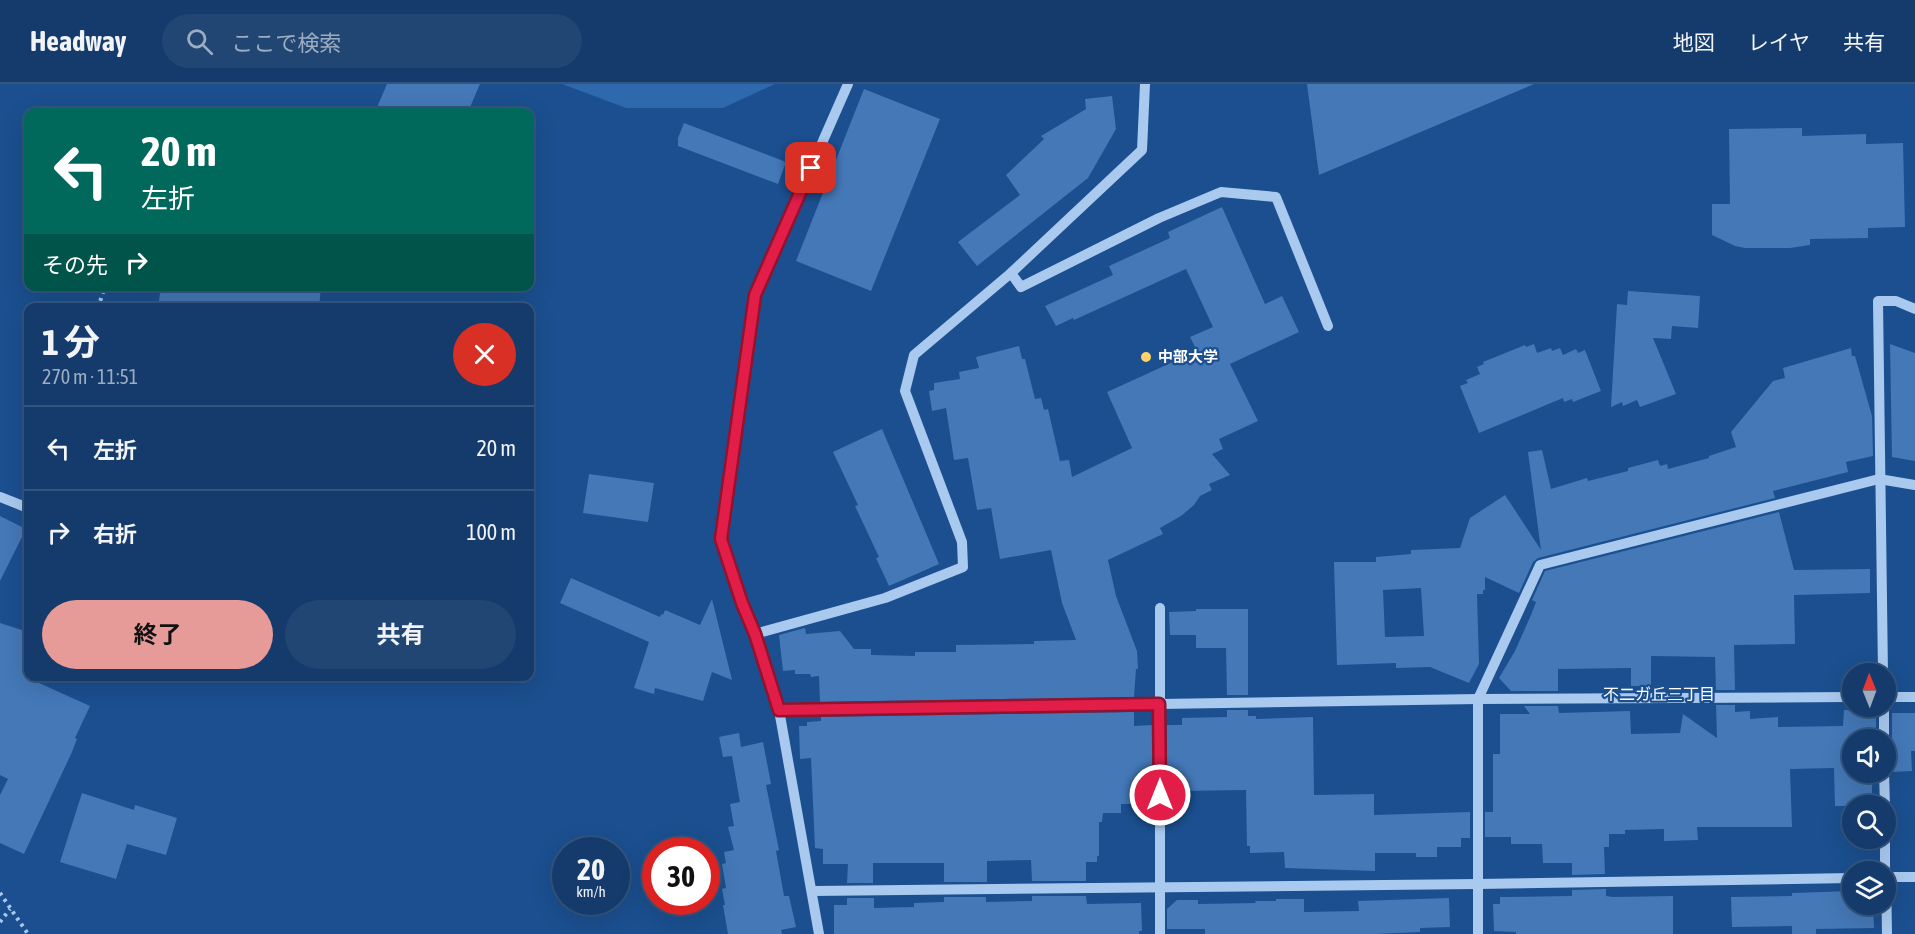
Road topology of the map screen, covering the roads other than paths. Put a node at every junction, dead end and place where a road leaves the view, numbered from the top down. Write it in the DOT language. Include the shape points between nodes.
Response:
graph roads {
  1 [pos="848,84"];
  2 [pos="1145,84"];
  3 [pos="1011,273"];
  4 [pos="1915,309"];
  5 [pos="1328,326"];
  6 [pos="1879,479"];
  7 [pos="1915,485"];
  8 [pos="0,497"];
  9 [pos="24,506"];
  10 [pos="1160,608"];
  11 [pos="755,634"];
  12 [pos="1883,663"];
  13 [pos="1842,697"];
  14 [pos="1896,697"];
  15 [pos="1915,697"];
  16 [pos="1478,699"];
  17 [pos="1159,704"];
  18 [pos="779,710"];
  19 [pos="1896,875"];
  20 [pos="1915,877"];
  21 [pos="1842,878"];
  22 [pos="1477,884"];
  23 [pos="1160,887"];
  24 [pos="813,891"];
  25 [pos="1887,915"];
  26 [pos="819,934"];
  27 [pos="1160,934"];
  28 [pos="1478,934"];
  29 [pos="1887,934"];
  1 -- 11 [label="street" via="755,295 721,539"];
  2 -- 3 [label="street" via="1142,150"];
  3 -- 5 [label="street" via="1021,287 1159,218 1221,192 1276,197"];
  3 -- 11 [label="street" via="914,356 905,391 962,542 963,567 885,598"];
  4 -- 6 [label="street" via="1896,301 1878,301"];
  6 -- 7 [label="street"];
  6 -- 12 [label="street"];
  6 -- 16 [label="street" via="1540,565"];
  8 -- 9 [label="street"];
  10 -- 17 [label="street"];
  11 -- 18 [label="street"];
  13 -- 16 [label="street"];
  14 -- 15 [label="street"];
  16 -- 17 [label="street"];
  16 -- 22 [label="street"];
  17 -- 18 [label="street"];
  17 -- 23 [label="street"];
  18 -- 24 [label="street"];
  19 -- 20 [label="street"];
  21 -- 22 [label="street"];
  22 -- 23 [label="street"];
  22 -- 28 [label="street"];
  23 -- 24 [label="street"];
  23 -- 27 [label="street"];
  24 -- 26 [label="street"];
  25 -- 29 [label="street"];
}
